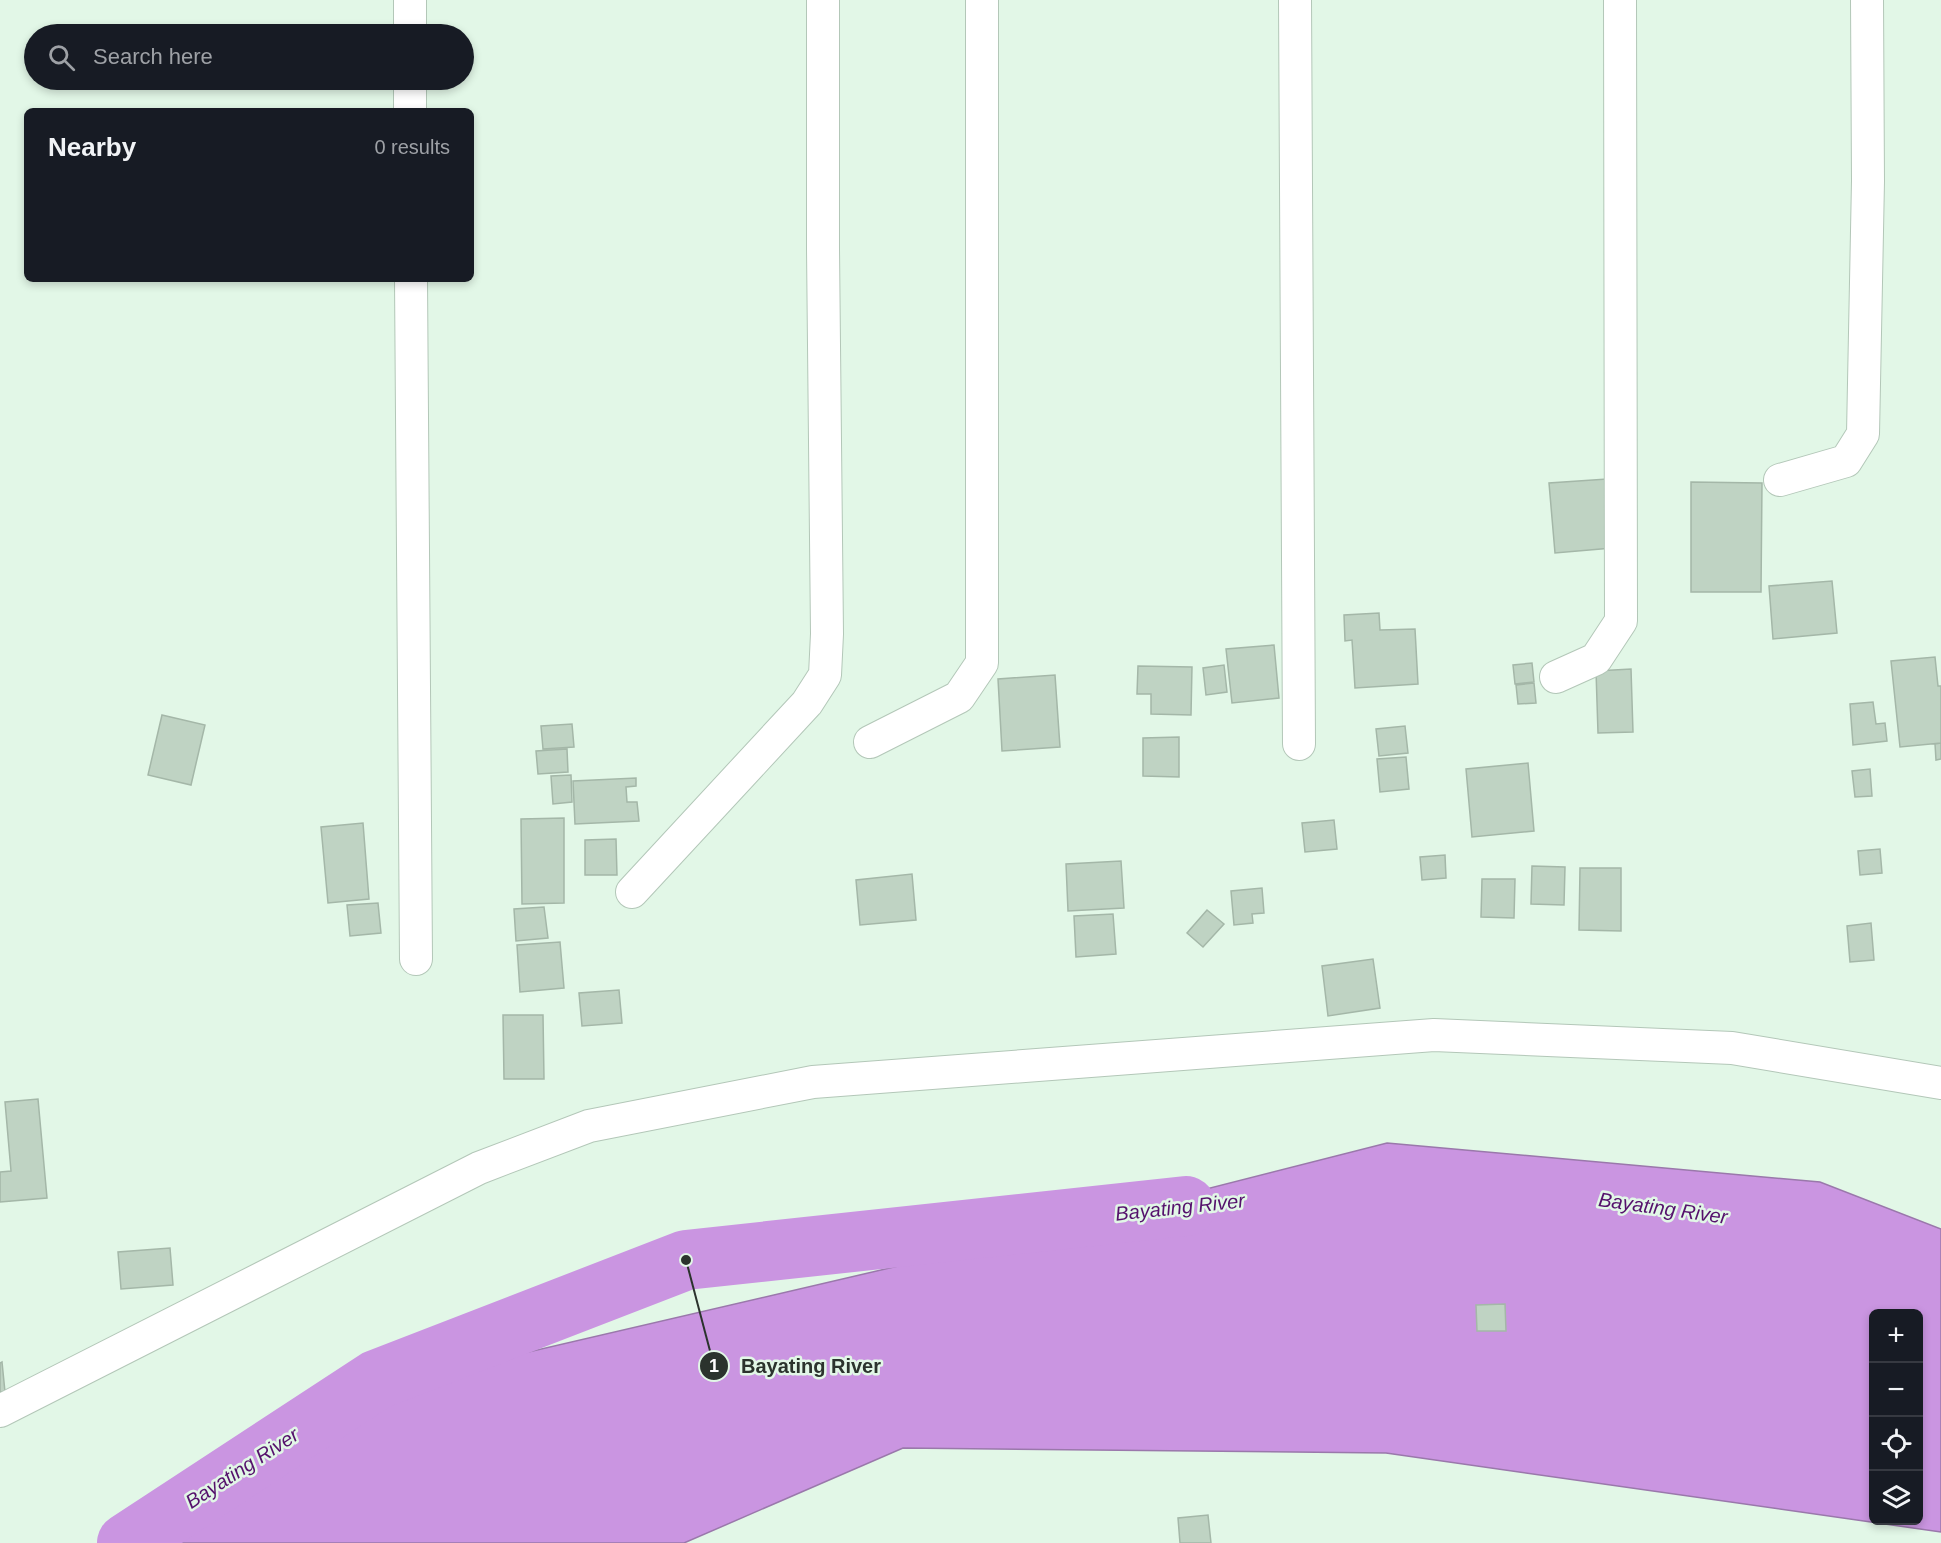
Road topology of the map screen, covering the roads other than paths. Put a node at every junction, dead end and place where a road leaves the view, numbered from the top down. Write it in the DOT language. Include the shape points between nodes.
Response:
graph roads {
  1 [pos="410,0"];
  2 [pos="823,0"];
  3 [pos="982,0"];
  4 [pos="1295,0"];
  5 [pos="1620,0"];
  6 [pos="1867,0"];
  7 [pos="410,24"];
  8 [pos="410,90"];
  9 [pos="410,108"];
  10 [pos="411,282"];
  11 [pos="1780,480"];
  12 [pos="1556,677"];
  13 [pos="870,741"];
  14 [pos="1299,744"];
  15 [pos="632,892"];
  16 [pos="416,959"];
  17 [pos="1941,1083"];
  18 [pos="0,1411"];
  1 -- 7 [label="street"];
  2 -- 15 [label="street" via="825,675 807,703"];
  3 -- 13 [label="street" via="982,663 959,697"];
  4 -- 14 [label="street"];
  5 -- 12 [label="street" via="1621,621 1596,659"];
  6 -- 11 [label="street" via="1863,434 1846,461"];
  8 -- 9 [label="street"];
  10 -- 16 [label="street"];
  17 -- 18 [label="street" via="1732,1048 1434,1035 813,1082 589,1126 479,1168"];
}
